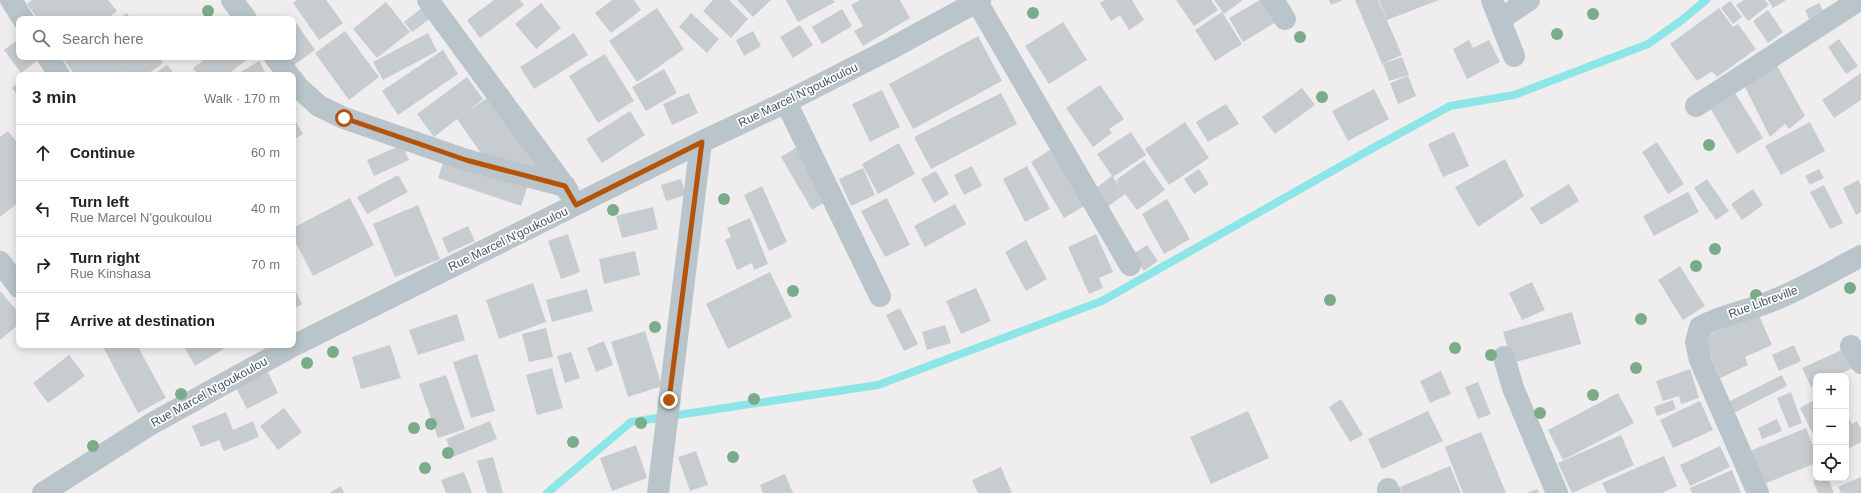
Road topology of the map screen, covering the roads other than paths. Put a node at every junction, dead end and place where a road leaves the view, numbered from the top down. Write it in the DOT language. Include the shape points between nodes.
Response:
graph roads {
  1 [pos="11,0"];
  2 [pos="232,0"];
  3 [pos="428,0"];
  4 [pos="1273,0"];
  5 [pos="1529,0"];
  6 [pos="1858,0"];
  7 [pos="979,1"];
  8 [pos="1496,9"];
  9 [pos="21,16"];
  10 [pos="244,16"];
  11 [pos="1285,20"];
  12 [pos="1514,56"];
  13 [pos="50,60"];
  14 [pos="277,60"];
  15 [pos="57,72"];
  16 [pos="287,72"];
  17 [pos="296,84"];
  18 [pos="786,102"];
  19 [pos="1696,106"];
  20 [pos="702,142"];
  21 [pos="565,186"];
  22 [pos="576,205"];
  23 [pos="1861,256"];
  24 [pos="0,262"];
  25 [pos="1130,265"];
  26 [pos="16,283"];
  27 [pos="880,296"];
  28 [pos="296,345"];
  29 [pos="289,348"];
  30 [pos="1504,357"];
  31 [pos="43,493"];
  32 [pos="658,493"];
  33 [pos="1557,493"];
  34 [pos="1758,493"];
  1 -- 9 [label="street"];
  2 -- 10 [label="street"];
  3 -- 21 [label="street"];
  4 -- 11 [label="street"];
  5 -- 8 [label="street"];
  6 -- 19 [label="street"];
  7 -- 18 [label="street, Rue Marcel N'goukoulou"];
  7 -- 25 [label="street"];
  8 -- 12 [label="street"];
  13 -- 15 [label="street"];
  14 -- 16 [label="street"];
  17 -- 21 [label="street" via="319,106 344,118 466,160"];
  18 -- 20 [label="street, Rue Marcel N'goukoulou"];
  18 -- 27 [label="street"];
  20 -- 22 [label="street, Rue Marcel N'goukoulou"];
  20 -- 32 [label="street"];
  21 -- 22 [label="street"];
  22 -- 28 [label="street, Rue Marcel N'goukoulou"];
  23 -- 34 [label="street, Rue Libreville" via="1773,301 1715,319 1700,327 1696,342 1700,360"];
  24 -- 26 [label="street"];
  29 -- 31 [label="street, Rue Marcel N'goukoulou" via="151,424"];
  30 -- 33 [label="street" via="1513,388"];
}
